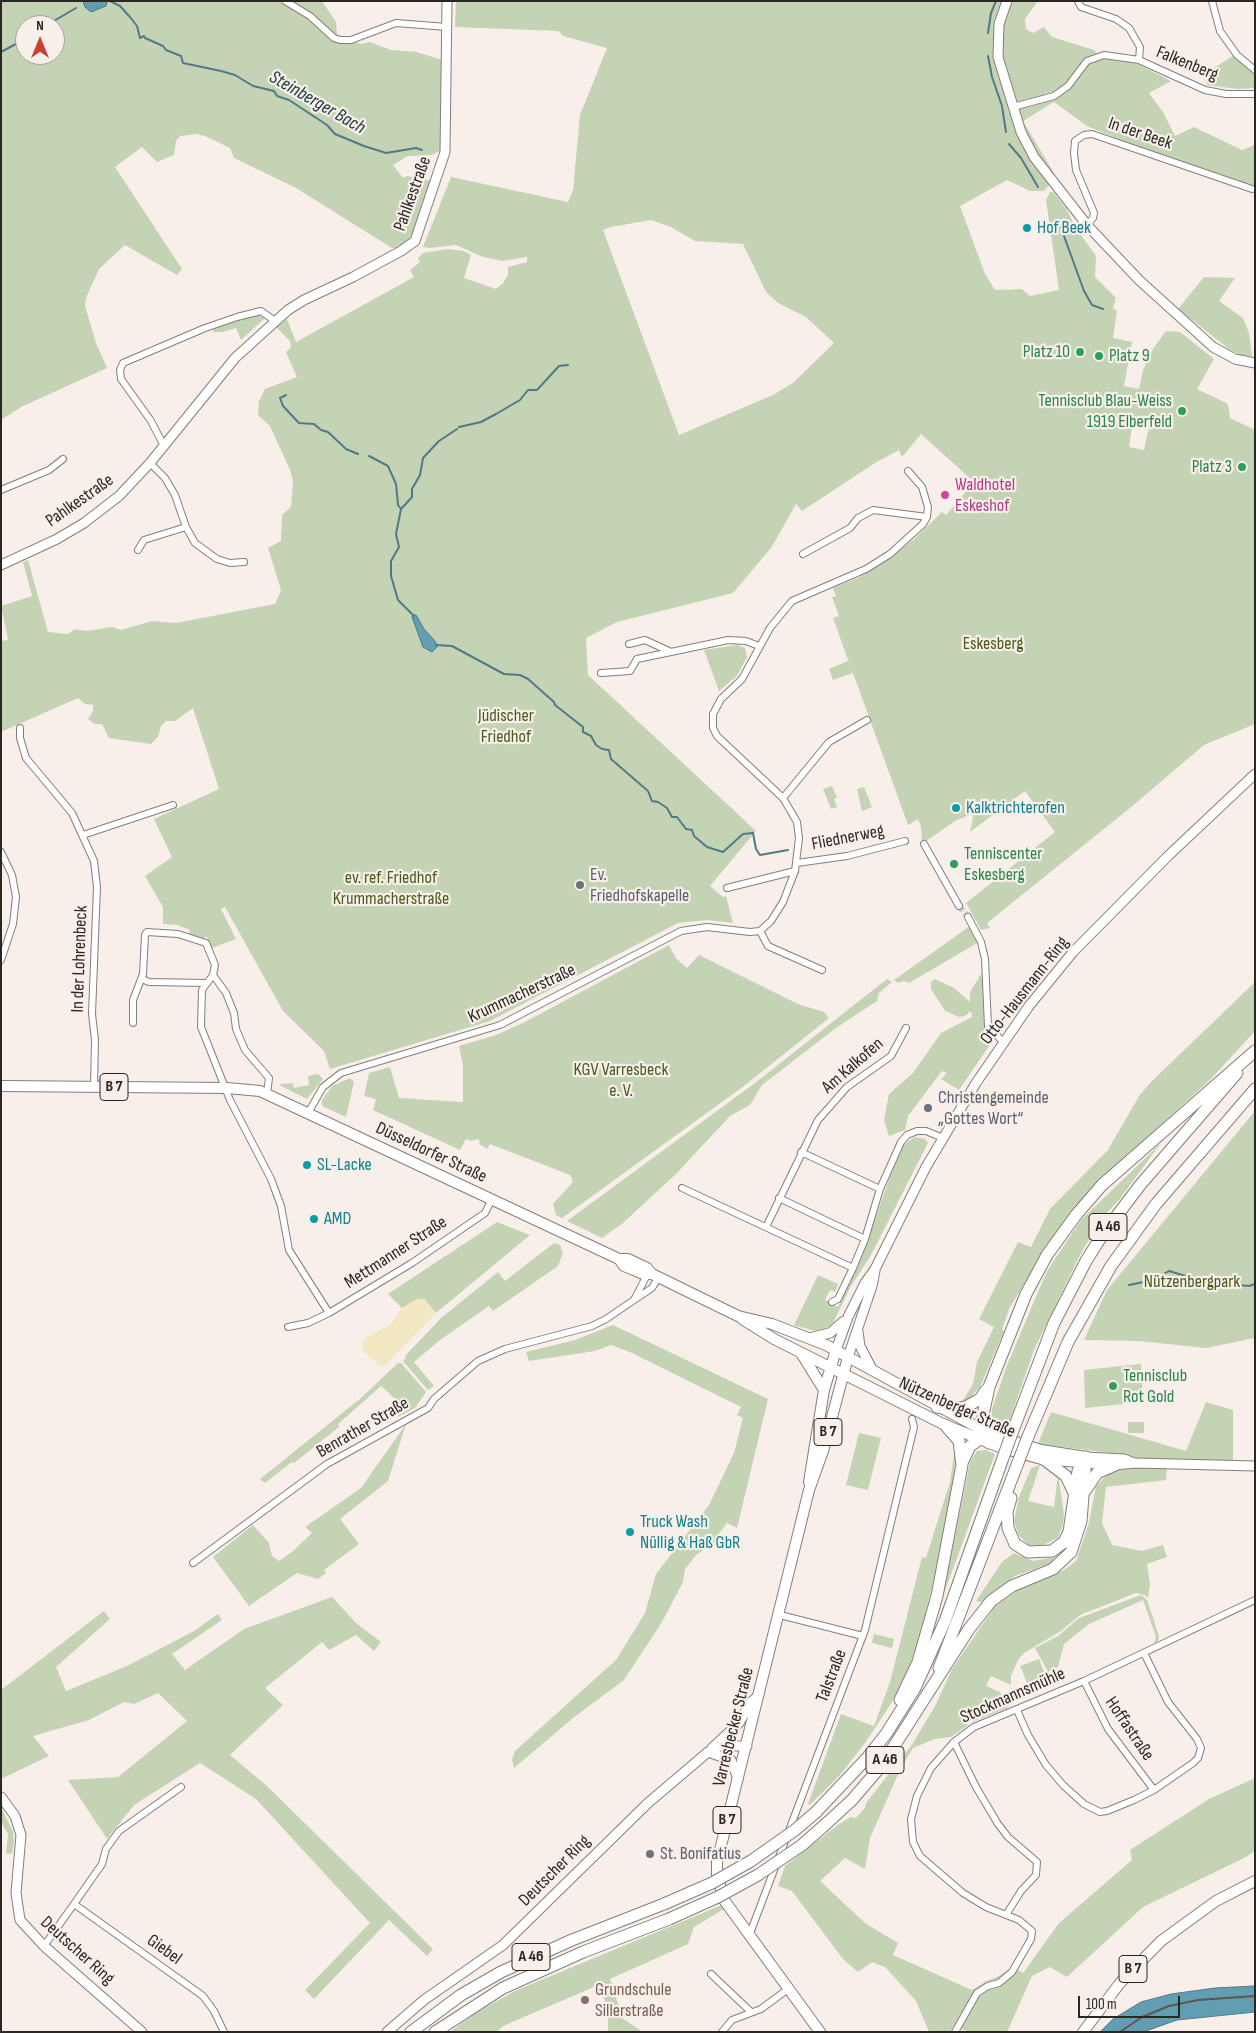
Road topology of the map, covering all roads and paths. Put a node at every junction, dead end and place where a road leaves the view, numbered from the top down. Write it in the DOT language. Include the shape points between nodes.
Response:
graph roads {
  1 [pos="285,1"];
  2 [pos="447,1"];
  3 [pos="1008,1"];
  4 [pos="1078,1"];
  5 [pos="1212,1"];
  6 [pos="447,27"];
  7 [pos="1139,60"];
  8 [pos="1255,70"];
  9 [pos="1255,94"];
  10 [pos="1013,107"];
  11 [pos="1252,189"];
  12 [pos="1087,225"];
  13 [pos="275,322"];
  14 [pos="1254,362"];
  15 [pos="164,446"];
  16 [pos="63,459"];
  17 [pos="150,463"];
  18 [pos="908,471"];
  19 [pos="1,490"];
  20 [pos="927,517"];
  21 [pos="186,527"];
  22 [pos="138,550"];
  23 [pos="803,554"];
  24 [pos="244,562"];
  25 [pos="1,564"];
  26 [pos="629,644"];
  27 [pos="759,646"];
  28 [pos="671,652"];
  29 [pos="600,673"];
  30 [pos="867,720"];
  31 [pos="20,728"];
  32 [pos="1255,774"];
  33 [pos="783,798"];
  34 [pos="173,805"];
  35 [pos="83,835"];
  36 [pos="905,841"];
  37 [pos="924,844"];
  38 [pos="1,852"];
  39 [pos="797,863"];
  40 [pos="795,872"];
  41 [pos="728,888"];
  42 [pos="959,906"];
  43 [pos="968,917"];
  44 [pos="760,931"];
  45 [pos="1,960"];
  46 [pos="822,970"];
  47 [pos="212,975"];
  48 [pos="142,979"];
  49 [pos="207,984"];
  50 [pos="133,1023"];
  51 [pos="906,1028"];
  52 [pos="1003,1042"];
  53 [pos="1255,1052"];
  54 [pos="1,1086"];
  55 [pos="94,1087"];
  56 [pos="227,1088"];
  57 [pos="1255,1089"];
  58 [pos="267,1093"];
  59 [pos="308,1113"];
  60 [pos="943,1138"];
  61 [pos="801,1152"];
  62 [pos="682,1188"];
  63 [pos="880,1190"];
  64 [pos="779,1198"];
  65 [pos="492,1199"];
  66 [pos="766,1227"];
  67 [pos="865,1238"];
  68 [pos="853,1268"];
  69 [pos="875,1269"];
  70 [pos="652,1276"];
  71 [pos="634,1300"];
  72 [pos="832,1302"];
  73 [pos="329,1313"];
  74 [pos="738,1316"];
  75 [pos="848,1317"];
  76 [pos="858,1323"];
  77 [pos="288,1327"];
  78 [pos="809,1338"];
  79 [pos="836,1350"];
  80 [pos="800,1352"];
  81 [pos="848,1357"];
  82 [pos="830,1367"];
  83 [pos="872,1368"];
  84 [pos="842,1374"];
  85 [pos="989,1387"];
  86 [pos="824,1390"];
  87 [pos="937,1407"];
  88 [pos="912,1419"];
  89 [pos="945,1425"];
  90 [pos="985,1437"];
  91 [pos="1022,1460"];
  92 [pos="1046,1460"];
  93 [pos="1083,1460"];
  94 [pos="1135,1463"];
  95 [pos="962,1465"];
  96 [pos="1115,1465"];
  97 [pos="1255,1466"];
  98 [pos="809,1490"];
  99 [pos="1079,1496"];
  100 [pos="193,1563"];
  101 [pos="1255,1600"];
  102 [pos="780,1615"];
  103 [pos="863,1636"];
  104 [pos="1144,1653"];
  105 [pos="1084,1681"];
  106 [pos="931,1688"];
  107 [pos="760,1694"];
  108 [pos="1017,1710"];
  109 [pos="954,1742"];
  110 [pos="747,1746"];
  111 [pos="708,1752"];
  112 [pos="854,1774"];
  113 [pos="738,1779"];
  114 [pos="181,1787"];
  115 [pos="1154,1790"];
  116 [pos="1,1797"];
  117 [pos="1255,1882"];
  118 [pos="74,1904"];
  119 [pos="1006,1915"];
  120 [pos="749,1936"];
  121 [pos="44,1946"];
  122 [pos="711,1974"];
  123 [pos="788,1989"];
  124 [pos="751,2012"];
  125 [pos="142,2032"];
  126 [pos="224,2032"];
  127 [pos="387,2032"];
  128 [pos="411,2032"];
  129 [pos="435,2032"];
  130 [pos="722,2032"];
  131 [pos="820,2032"];
  132 [pos="955,2032"];
  133 [pos="1083,2032"];
  1 -- 6 [label="street" via="340,40 352,40 396,23"];
  2 -- 6 [label="street, Pahlkestraße"];
  3 -- 10 [label="street" via="999,24 997,44 1001,70"];
  4 -- 7 [label="street, Falkenberg" via="1081,6 1112,17 1129,28 1140,47"];
  5 -- 8 [label="street, Falkenberg" via="1220,31 1237,55"];
  6 -- 13 [label="street, Pahlkestraße" via="445,152 416,238 401,251 353,278 304,300"];
  7 -- 9 [label="street, Falkenberg" via="1205,90"];
  7 -- 10 [label="street, Falkenberg" via="1097,56 1087,61 1061,91 1043,100"];
  10 -- 12 [label="street" via="1034,157"];
  11 -- 12 [label="street, In der Beek" via="1092,134 1084,135 1075,141 1074,153 1076,170 1094,213"];
  12 -- 14 [label="street" via="1139,280 1213,347 1235,359"];
  13 -- 15 [label="street, Pahlkestraße" via="222,372"];
  13 -- 15 [label="street" via="261,311 237,317 121,364 121,380"];
  15 -- 17 [label="street, Pahlkestraße"];
  16 -- 19 [label="street" via="49,470"];
  17 -- 21 [label="street" via="176,494"];
  17 -- 25 [label="street, Pahlkestraße" via="119,496 84,523"];
  18 -- 20 [label="street" via="922,488 928,507"];
  20 -- 23 [label="street" via="873,510 858,518 850,528"];
  20 -- 27 [label="street" via="908,540 866,569 792,601"];
  21 -- 22 [label="street" via="144,540"];
  21 -- 24 [label="street" via="195,543 211,556 230,563"];
  26 -- 28 [label="street" via="645,640"];
  27 -- 28 [label="street" via="728,640"];
  27 -- 33 [label="street" via="742,679 716,706 713,728 723,743"];
  28 -- 29 [label="street" via="637,659 630,671"];
  30 -- 33 [label="street" via="829,742"];
  31 -- 35 [label="street, In der Lohrenbeck" via="26,758 62,800"];
  32 -- 52 [label="street, Otto-Hausmann-Ring" via="1073,952"];
  33 -- 39 [label="street" via="798,828"];
  34 -- 35 [label="street"];
  35 -- 55 [label="street, In der Lohrenbeck" via="94,861 97,887 92,1014"];
  36 -- 39 [label="street, Fliednerweg" via="847,856"];
  37 -- 42 [label="street"];
  38 -- 45 [label="street" via="12,875 16,897 13,924"];
  39 -- 40 [label="street"];
  40 -- 41 [label="street"];
  40 -- 44 [label="street" via="778,910"];
  43 -- 52 [label="street" via="982,942 988,1026"];
  44 -- 46 [label="street" via="768,946"];
  44 -- 59 [label="street, Krummacherstraße" via="703,926 681,931 500,1025 341,1073 323,1087"];
  47 -- 48 [label="street" via="215,965 206,943 178,934 147,932 144,935"];
  47 -- 49 [label="street"];
  47 -- 58 [label="street" via="226,993 244,1047 269,1078"];
  48 -- 49 [label="street"];
  48 -- 50 [label="street" via="133,1000"];
  49 -- 56 [label="street" via="202,990 201,1027"];
  51 -- 61 [label="street, Am Kalkofen" via="891,1056 847,1087 824,1111"];
  52 -- 60 [label="street, Otto-Hausmann-Ring"];
  53 -- 85 [label="highway" via="1102,1185 1076,1215 1047,1255 1026,1294"];
  53 -- 112 [label="highway, A 46, bridge" via="1141,1184 1103,1234 1070,1289 1054,1323 926,1666 886,1734"];
  54 -- 55 [label="main road, Düsseldorfer Straße / B 7"];
  55 -- 56 [label="main road, Düsseldorfer Straße / B 7"];
  56 -- 58 [label="main road, Düsseldorfer Straße / B 7"];
  56 -- 73 [label="street" via="230,1100 271,1179 289,1250"];
  57 -- 91 [label="highway, A 46" via="1182,1171 1124,1245 1068,1342 1047,1391 1045,1408"];
  58 -- 59 [label="main road, Düsseldorfer Straße / B 7"];
  59 -- 65 [label="main road, Düsseldorfer Straße / B 7"];
  60 -- 63 [label="street" via="922,1131 907,1136 901,1142"];
  60 -- 69 [label="street, Otto-Hausmann-Ring"];
  61 -- 63 [label="street"];
  61 -- 64 [label="street, Am Kalkofen"];
  62 -- 66 [label="street"];
  63 -- 67 [label="street"];
  64 -- 66 [label="street, Am Kalkofen"];
  64 -- 67 [label="street"];
  65 -- 70 [label="main road, Düsseldorfer Straße / B 7" via="619,1259 628,1259 648,1268"];
  65 -- 73 [label="street, Mettmanner Straße" via="486,1212 412,1263"];
  66 -- 68 [label="street"];
  67 -- 68 [label="street"];
  68 -- 72 [label="street" via="838,1299"];
  69 -- 75 [label="street, Otto-Hausmann-Ring"];
  69 -- 76 [label="street, Otto-Hausmann-Ring"];
  70 -- 71 [label="street, Benrather Straße"];
  70 -- 71 [label="street, Benrather Straße" via="652,1288"];
  70 -- 74 [label="main road, Düsseldorfer Straße / B 7"];
  71 -- 100 [label="street, Benrather Straße" via="592,1326 505,1349 478,1361 428,1408 327,1464"];
  73 -- 77 [label="street, Mettmanner Straße" via="308,1323"];
  74 -- 78 [label="main road, Düsseldorfer Straße / B 7"];
  74 -- 80 [label="main road, Düsseldorfer Straße / B 7"];
  75 -- 78 [label="street" via="830,1333"];
  75 -- 79 [label="street, Otto-Hausmann-Ring"];
  76 -- 81 [label="street, Otto-Hausmann-Ring"];
  76 -- 83 [label="street" via="858,1340"];
  78 -- 79 [label="main road, Düsseldorfer Straße / B 7"];
  79 -- 81 [label="main road, Nützenberger Straße"];
  79 -- 82 [label="main road, B 7"];
  80 -- 82 [label="main road, Düsseldorfer Straße / B 7"];
  80 -- 86 [label="main road"];
  81 -- 83 [label="main road, Nützenberger Straße"];
  81 -- 84 [label="main road, B 7"];
  82 -- 84 [label="main road, Nützenberger Straße"];
  82 -- 86 [label="main road, Varresbecker Straße / B 7"];
  83 -- 87 [label="main road, Nützenberger Straße"];
  84 -- 89 [label="main road, Nützenberger Straße"];
  84 -- 98 [label="main road, Varresbecker Straße / B 7" via="823,1451"];
  85 -- 87 [label="highway" via="980,1399 966,1407"];
  85 -- 90 [label="highway"];
  86 -- 98 [label="main road, Varresbecker Straße / B 7"];
  87 -- 90 [label="main road, Nützenberger Straße"];
  88 -- 103 [label="street, Talstraße" via="914,1427"];
  89 -- 90 [label="main road, Nützenberger Straße"];
  89 -- 95 [label="highway" via="959,1441"];
  90 -- 92 [label="main road, Nützenberger Straße"];
  90 -- 93 [label="main road, Nützenberger Straße"];
  90 -- 95 [label="highway" via="968,1449"];
  91 -- 99 [label="highway" via="1007,1512 1008,1532 1022,1549 1036,1554 1052,1552 1064,1542"];
  91 -- 106 [label="highway, A 46"];
  92 -- 93 [label="street, Nützenberger Straße"];
  92 -- 99 [label="highway" via="1066,1476"];
  93 -- 94 [label="street, Nützenberger Straße" via="1124,1459"];
  93 -- 96 [label="street, Nützenberger Straße"];
  93 -- 99 [label="highway"];
  94 -- 96 [label="street, Nützenberger Straße"];
  94 -- 97 [label="street, Nützenberger Straße"];
  95 -- 112 [label="highway" via="937,1596 918,1662 898,1705"];
  96 -- 99 [label="highway" via="1097,1473"];
  98 -- 102 [label="main road, Varresbecker Straße / B 7"];
  99 -- 106 [label="highway" via="1080,1529 1072,1552 1053,1569 1012,1586 991,1601"];
  101 -- 104 [label="street, Stockmannsmühle"];
  102 -- 103 [label="street"];
  102 -- 107 [label="main road, Varresbecker Straße / B 7"];
  103 -- 120 [label="street, Talstraße"];
  104 -- 105 [label="street, Stockmannsmühle"];
  104 -- 115 [label="street" via="1168,1702 1201,1748 1193,1763"];
  105 -- 108 [label="street, Stockmannsmühle"];
  105 -- 115 [label="street, Hoffastraße" via="1108,1729"];
  106 -- 129 [label="highway, A 46, bridge" via="882,1765 852,1800 802,1845 718,1897 503,1988"];
  107 -- 110 [label="main road, Varresbecker Straße / B 7"];
  107 -- 111 [label="street" via="750,1703 739,1722"];
  108 -- 109 [label="street, Stockmannsmühle" via="974,1727"];
  108 -- 115 [label="street" via="1051,1772 1078,1799 1100,1812"];
  109 -- 119 [label="street" via="998,1824 1037,1862 1036,1874"];
  109 -- 119 [label="street, Stockmannsmühle" via="931,1768 917,1796 911,1819 913,1842 920,1856 950,1884 986,1907"];
  110 -- 111 [label="street, Deutscher Ring" via="720,1746"];
  110 -- 113 [label="main road, Varresbecker Straße / B 7"];
  111 -- 113 [label="street" via="731,1760"];
  111 -- 127 [label="street, Deutscher Ring" via="648,1804 503,1945 424,2000"];
  112 -- 128 [label="highway, A 46, bridge" via="795,1830 751,1861 712,1883 509,1968 461,1995"];
  113 -- 120 [label="main road, Varresbecker Straße / B 7" via="719,1849 717,1874 724,1900"];
  114 -- 118 [label="street" via="119,1831 106,1849 102,1864"];
  116 -- 121 [label="street, Deutscher Ring" via="15,1816 21,1835 17,1911 27,1929"];
  117 -- 133 [label="main road, B 7" via="1216,1901 1161,1941 1120,1983"];
  118 -- 121 [label="street"];
  118 -- 126 [label="street, Giebel" via="203,1996"];
  119 -- 132 [label="street, Stockmannsmühle" via="1027,1925 1032,1931 1031,1939 1007,1978 977,1993"];
  120 -- 123 [label="main road, Varresbecker Straße / B 7"];
  121 -- 125 [label="street, Deutscher Ring"];
  122 -- 124 [label="street"];
  123 -- 124 [label="street"];
  123 -- 131 [label="main road, Varresbecker Straße / B 7"];
  124 -- 130 [label="street" via="732,2020"];
}
